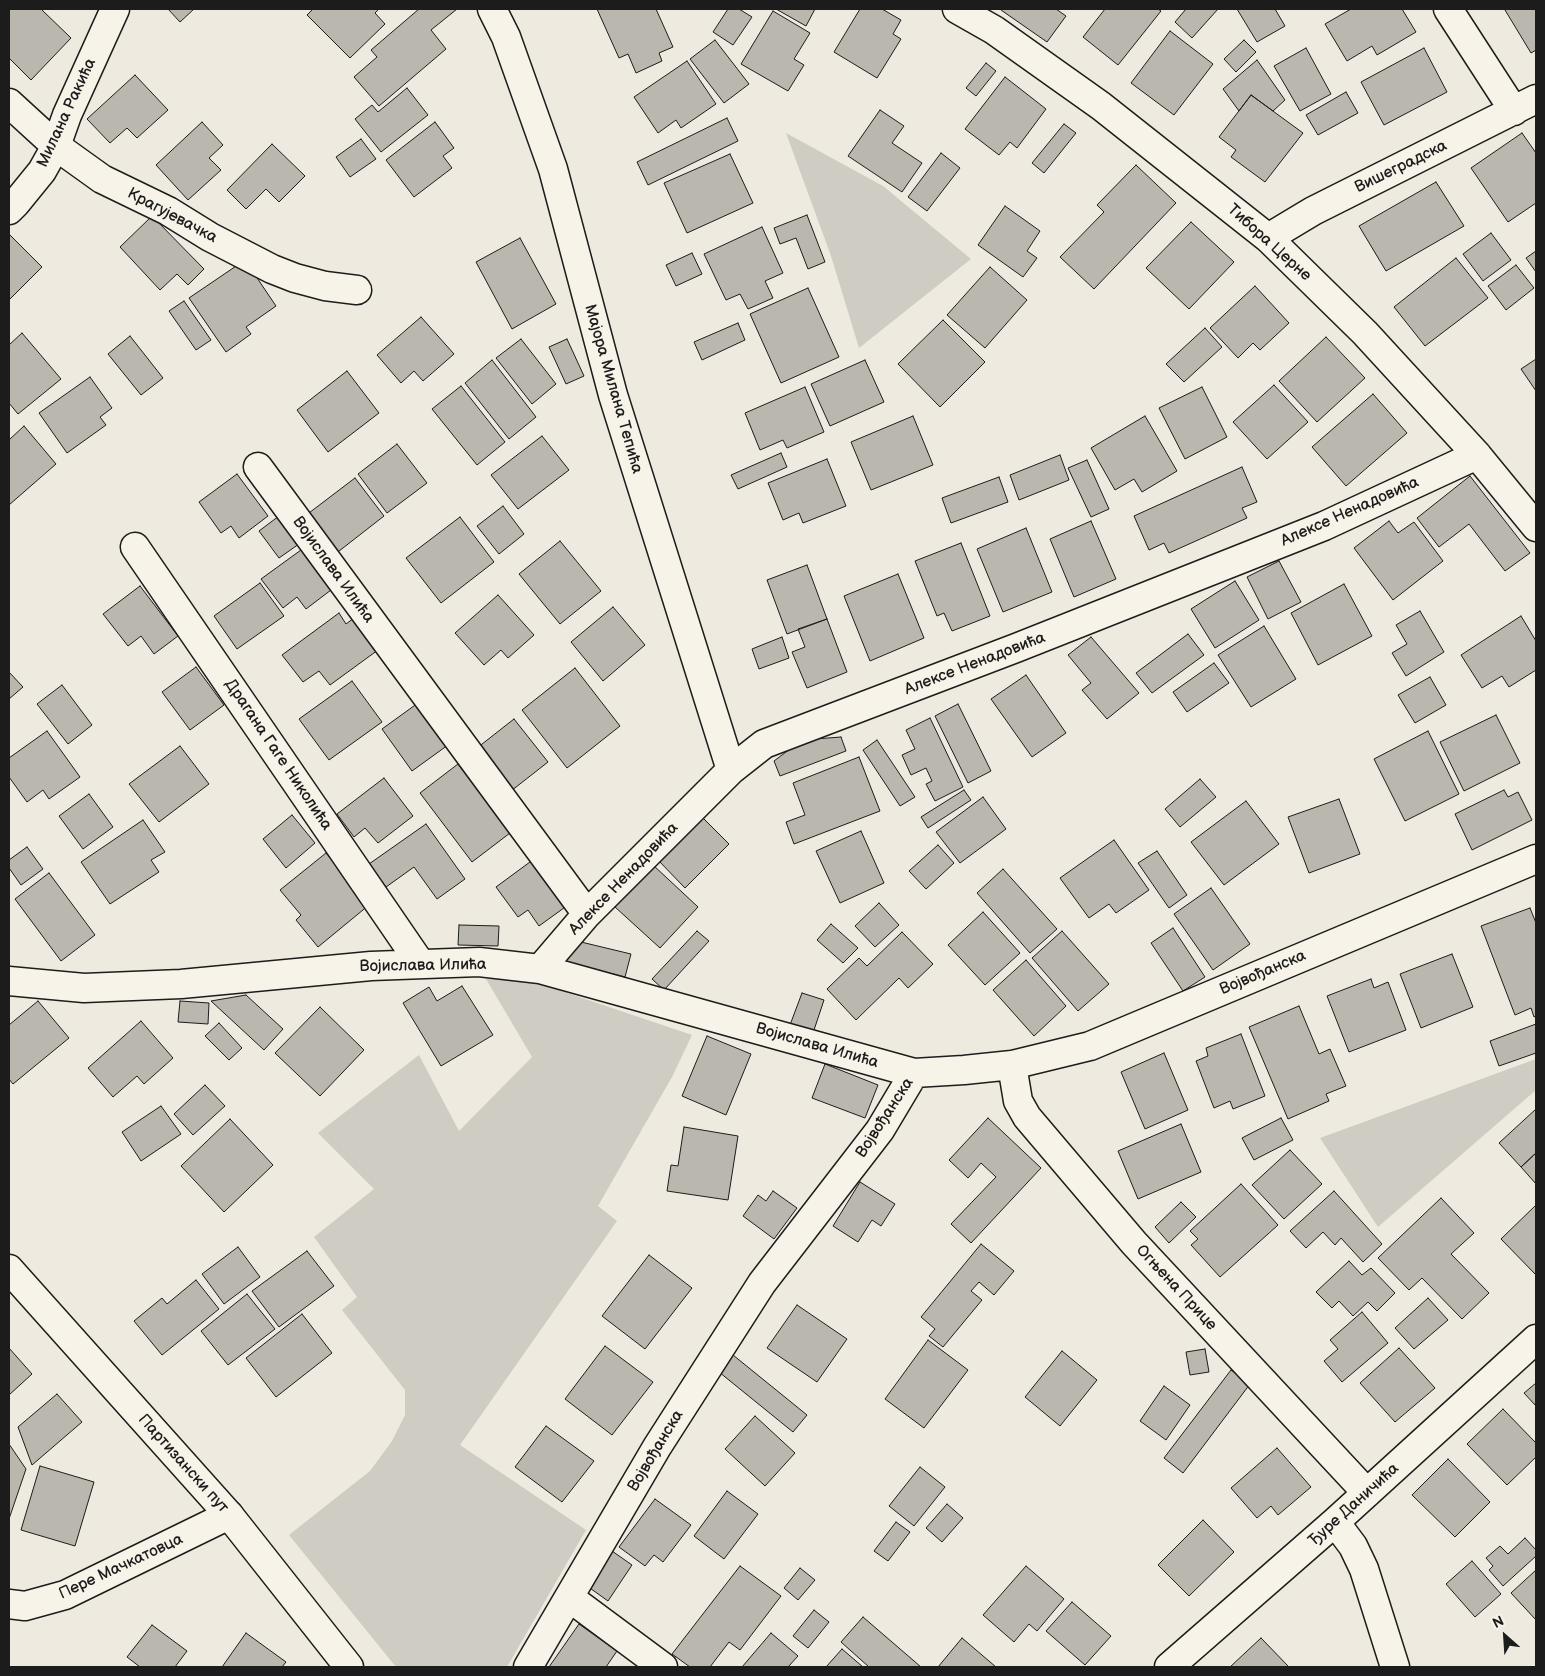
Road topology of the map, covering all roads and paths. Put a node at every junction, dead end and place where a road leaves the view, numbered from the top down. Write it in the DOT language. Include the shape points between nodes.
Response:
graph roads {
  1 [pos="115,9"];
  2 [pos="492,9"];
  3 [pos="956,9"];
  4 [pos="1448,9"];
  5 [pos="9,103"];
  6 [pos="1525,105"];
  7 [pos="56,146"];
  8 [pos="9,210"];
  9 [pos="1268,238"];
  10 [pos="357,290"];
  11 [pos="1477,455"];
  12 [pos="258,467"];
  13 [pos="1536,527"];
  14 [pos="135,547"];
  15 [pos="731,770"];
  16 [pos="1536,860"];
  17 [pos="587,914"];
  18 [pos="420,963"];
  19 [pos="540,969"];
  20 [pos="9,981"];
  21 [pos="1012,1065"];
  22 [pos="914,1073"];
  23 [pos="9,1269"];
  24 [pos="1536,1339"];
  25 [pos="1367,1493"];
  26 [pos="229,1516"];
  27 [pos="1335,1522"];
  28 [pos="570,1598"];
  29 [pos="9,1604"];
  30 [pos="349,1667"];
  31 [pos="528,1667"];
  32 [pos="663,1667"];
  33 [pos="1169,1667"];
  34 [pos="1395,1667"];
  1 -- 7 [label="street, Милана Ракића"];
  2 -- 15 [label="street, Мајора Милана Тепића" via="506,38 553,169 613,395"];
  3 -- 9 [label="street, Тибора Церне" via="994,30 1101,106"];
  4 -- 6 [label="street"];
  5 -- 7 [label="street, Крагујевачка"];
  6 -- 9 [label="street, Вишеградска" via="1313,211"];
  7 -- 8 [label="street, Милана Ракића" via="42,171"];
  7 -- 10 [label="street, Крагујевачка" via="102,179 272,268 295,278"];
  9 -- 11 [label="street, Тибора Церне" via="1365,333"];
  11 -- 13 [label="street, Тибора Церне"];
  11 -- 15 [label="street, Алексе Ненадовића" via="1324,526 764,744"];
  12 -- 17 [label="street, Војислава Илића"];
  14 -- 18 [label="street, Драгана Гаге Николића"];
  15 -- 17 [label="street, Алексе Ненадовића"];
  16 -- 21 [label="street, Војвођанска" via="1090,1046"];
  17 -- 19 [label="street, Алексе Ненадовића"];
  18 -- 19 [label="street, Војислава Илића" via="479,962"];
  18 -- 20 [label="street, Војислава Илића" via="181,984 84,988"];
  19 -- 22 [label="street, Војислава Илића"];
  21 -- 22 [label="street, Војвођанска"];
  21 -- 25 [label="street, Огњена Прице" via="1018,1100 1027,1117 1134,1243"];
  22 -- 28 [label="street, Војвођанска" via="880,1130 762,1283 658,1447"];
  23 -- 26 [label="street, Партизански пут"];
  24 -- 25 [label="street, Ђуре Даничића"];
  25 -- 27 [label="street, Ђуре Даничића"];
  26 -- 29 [label="street, Пере Мачкатовца" via="65,1595 25,1606"];
  26 -- 30 [label="street, Партизански пут"];
  27 -- 33 [label="street, Ђуре Даничића"];
  27 -- 34 [label="street" via="1353,1546 1364,1570"];
  28 -- 31 [label="street, Војвођанска"];
  28 -- 32 [label="street"];
}
